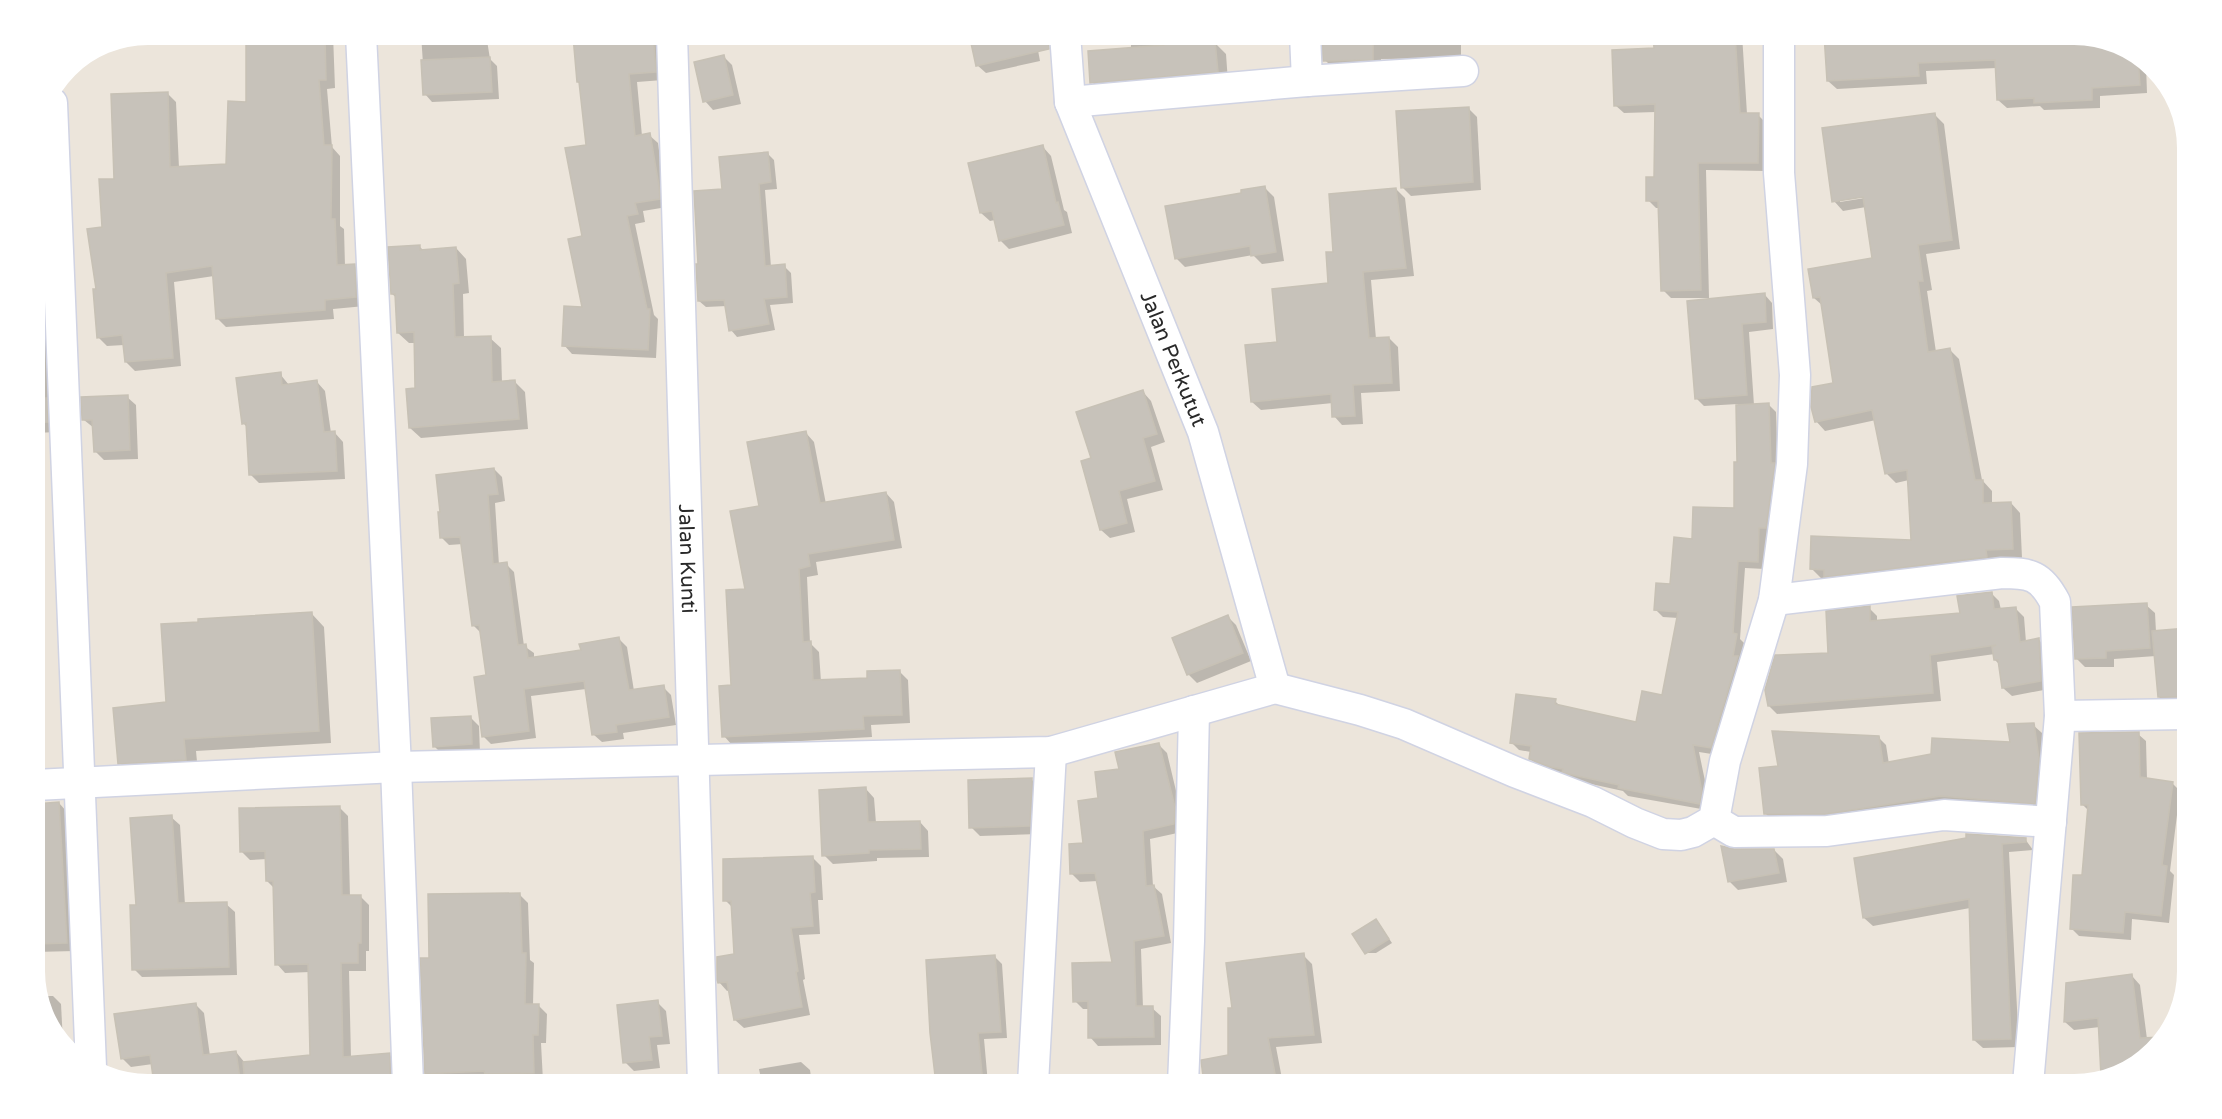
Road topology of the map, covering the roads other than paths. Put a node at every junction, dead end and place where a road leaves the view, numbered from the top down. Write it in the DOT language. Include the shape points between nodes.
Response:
graph roads {
  1 [pos="362,45"];
  2 [pos="672,45"];
  3 [pos="1066,45"];
  4 [pos="1305,45"];
  5 [pos="1779,45"];
  6 [pos="1463,71"];
  7 [pos="1307,81"];
  8 [pos="1070,102"];
  9 [pos="52,112"];
  10 [pos="1773,600"];
  11 [pos="1275,688"];
  12 [pos="1194,711"];
  13 [pos="2177,714"];
  14 [pos="2060,716"];
  15 [pos="1051,752"];
  16 [pos="693,759"];
  17 [pos="396,767"];
  18 [pos="80,784"];
  19 [pos="45,785"];
  20 [pos="1714,820"];
  21 [pos="2051,822"];
  22 [pos="91,1057"];
  23 [pos="408,1074"];
  24 [pos="703,1074"];
  25 [pos="1034,1074"];
  26 [pos="1184,1074"];
  27 [pos="2029,1074"];
  1 -- 17 [label="street"];
  2 -- 16 [label="street, Jalan Kunti"];
  3 -- 8 [label="street, Jalan Perkutut"];
  4 -- 7 [label="street"];
  5 -- 10 [label="street" via="1779,173 1795,375 1792,465"];
  6 -- 7 [label="street"];
  7 -- 8 [label="street"];
  8 -- 11 [label="street, Jalan Perkutut" via="1203,432"];
  9 -- 18 [label="street"];
  10 -- 14 [label="street" via="2002,573 2036,577 2055,602"];
  10 -- 20 [label="street" via="1725,761"];
  11 -- 12 [label="street"];
  11 -- 20 [label="street" via="1404,724 1663,834 1693,832"];
  12 -- 15 [label="street"];
  12 -- 26 [label="street"];
  13 -- 14 [label="street"];
  14 -- 21 [label="street"];
  15 -- 16 [label="street"];
  15 -- 25 [label="street"];
  16 -- 17 [label="street"];
  16 -- 24 [label="street, Jalan Kunti"];
  17 -- 18 [label="street"];
  17 -- 23 [label="street"];
  18 -- 19 [label="street"];
  18 -- 22 [label="street"];
  20 -- 21 [label="street" via="1734,832 1827,831 1944,815"];
  21 -- 27 [label="street"];
}
